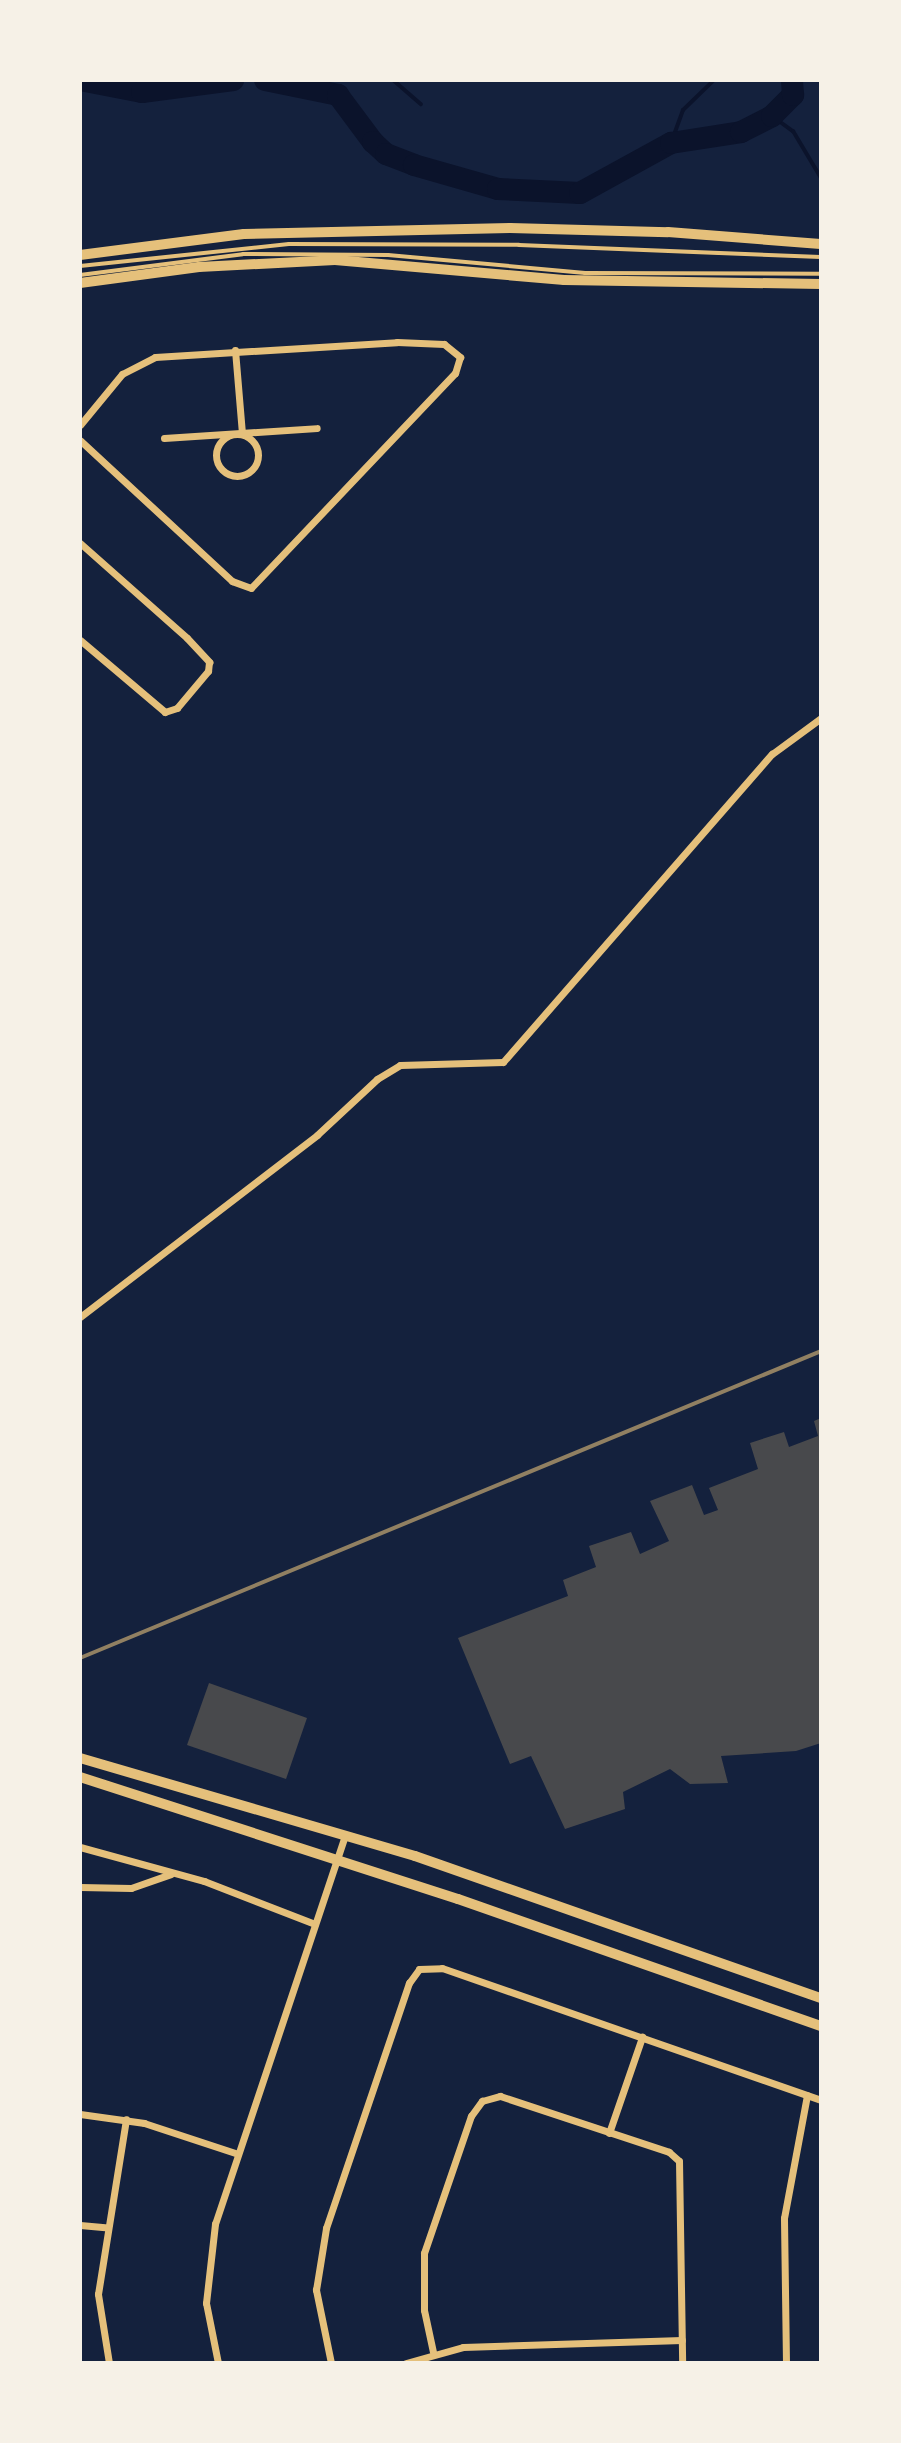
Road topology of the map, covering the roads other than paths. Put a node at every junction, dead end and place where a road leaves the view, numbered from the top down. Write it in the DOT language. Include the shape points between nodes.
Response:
graph roads {
  1 [pos="821,244"];
  2 [pos="80,255"];
  3 [pos="821,257"];
  4 [pos="80,266"];
  5 [pos="821,274"];
  6 [pos="80,275"];
  7 [pos="80,283"];
  8 [pos="821,284"];
  9 [pos="235,350"];
  10 [pos="80,425"];
  11 [pos="317,428"];
  12 [pos="242,433"];
  13 [pos="164,438"];
  14 [pos="80,440"];
  15 [pos="80,543"];
  16 [pos="80,640"];
  17 [pos="821,718"];
  18 [pos="80,1317"];
  19 [pos="80,1758"];
  20 [pos="80,1777"];
  21 [pos="344,1839"];
  22 [pos="80,1847"];
  23 [pos="337,1862"];
  24 [pos="172,1874"];
  25 [pos="80,1887"];
  26 [pos="315,1924"];
  27 [pos="821,1998"];
  28 [pos="821,2026"];
  29 [pos="642,2037"];
  30 [pos="807,2095"];
  31 [pos="821,2100"];
  32 [pos="80,2114"];
  33 [pos="126,2119"];
  34 [pos="609,2133"];
  35 [pos="235,2153"];
  36 [pos="80,2225"];
  37 [pos="105,2227"];
  38 [pos="682,2340"];
  39 [pos="433,2352"];
  40 [pos="109,2363"];
  41 [pos="218,2363"];
  42 [pos="331,2363"];
  43 [pos="406,2363"];
  44 [pos="682,2363"];
  45 [pos="786,2363"];
  1 -- 2 [label="main road" via="668,232 510,228 244,234"];
  3 -- 4 [label="lane" via="519,245 289,244"];
  5 -- 6 [label="lane" via="585,273 388,255 243,254"];
  7 -- 8 [label="main road" via="199,267 335,260 564,280"];
  9 -- 10 [label="street" via="155,357 133,365"];
  9 -- 12 [label="street"];
  9 -- 14 [label="street" via="444,344 460,360 455,373 251,588 232,581"];
  11 -- 12 [label="street"];
  12 -- 12 [label="street" via="256,446 255,466 244,476 231,476 215,460 217,446"];
  12 -- 13 [label="street"];
  15 -- 16 [label="street" via="187,638 209,662 208,671 177,708 165,712"];
  17 -- 18 [label="street" via="772,754 503,1062 400,1065"];
  19 -- 21 [label="main road"];
  20 -- 23 [label="main road"];
  21 -- 23 [label="street"];
  21 -- 27 [label="main road" via="415,1856"];
  22 -- 24 [label="street"];
  23 -- 26 [label="street"];
  23 -- 28 [label="main road"];
  24 -- 25 [label="street" via="131,1888"];
  24 -- 26 [label="street" via="228,1889"];
  26 -- 35 [label="street"];
  29 -- 30 [label="street"];
  29 -- 34 [label="street"];
  29 -- 42 [label="street" via="442,1968 428,1965 411,1978 326,2228 316,2290"];
  30 -- 31 [label="street"];
  30 -- 45 [label="street" via="784,2218"];
  32 -- 33 [label="street"];
  33 -- 35 [label="street"];
  33 -- 37 [label="street"];
  34 -- 38 [label="street" via="669,2152 681,2166"];
  34 -- 39 [label="street" via="500,2096 476,2107 424,2253 424,2310"];
  35 -- 41 [label="street" via="206,2275"];
  36 -- 37 [label="street"];
  37 -- 40 [label="street" via="98,2294"];
  38 -- 39 [label="street"];
  38 -- 44 [label="street"];
  39 -- 43 [label="street"];
}
